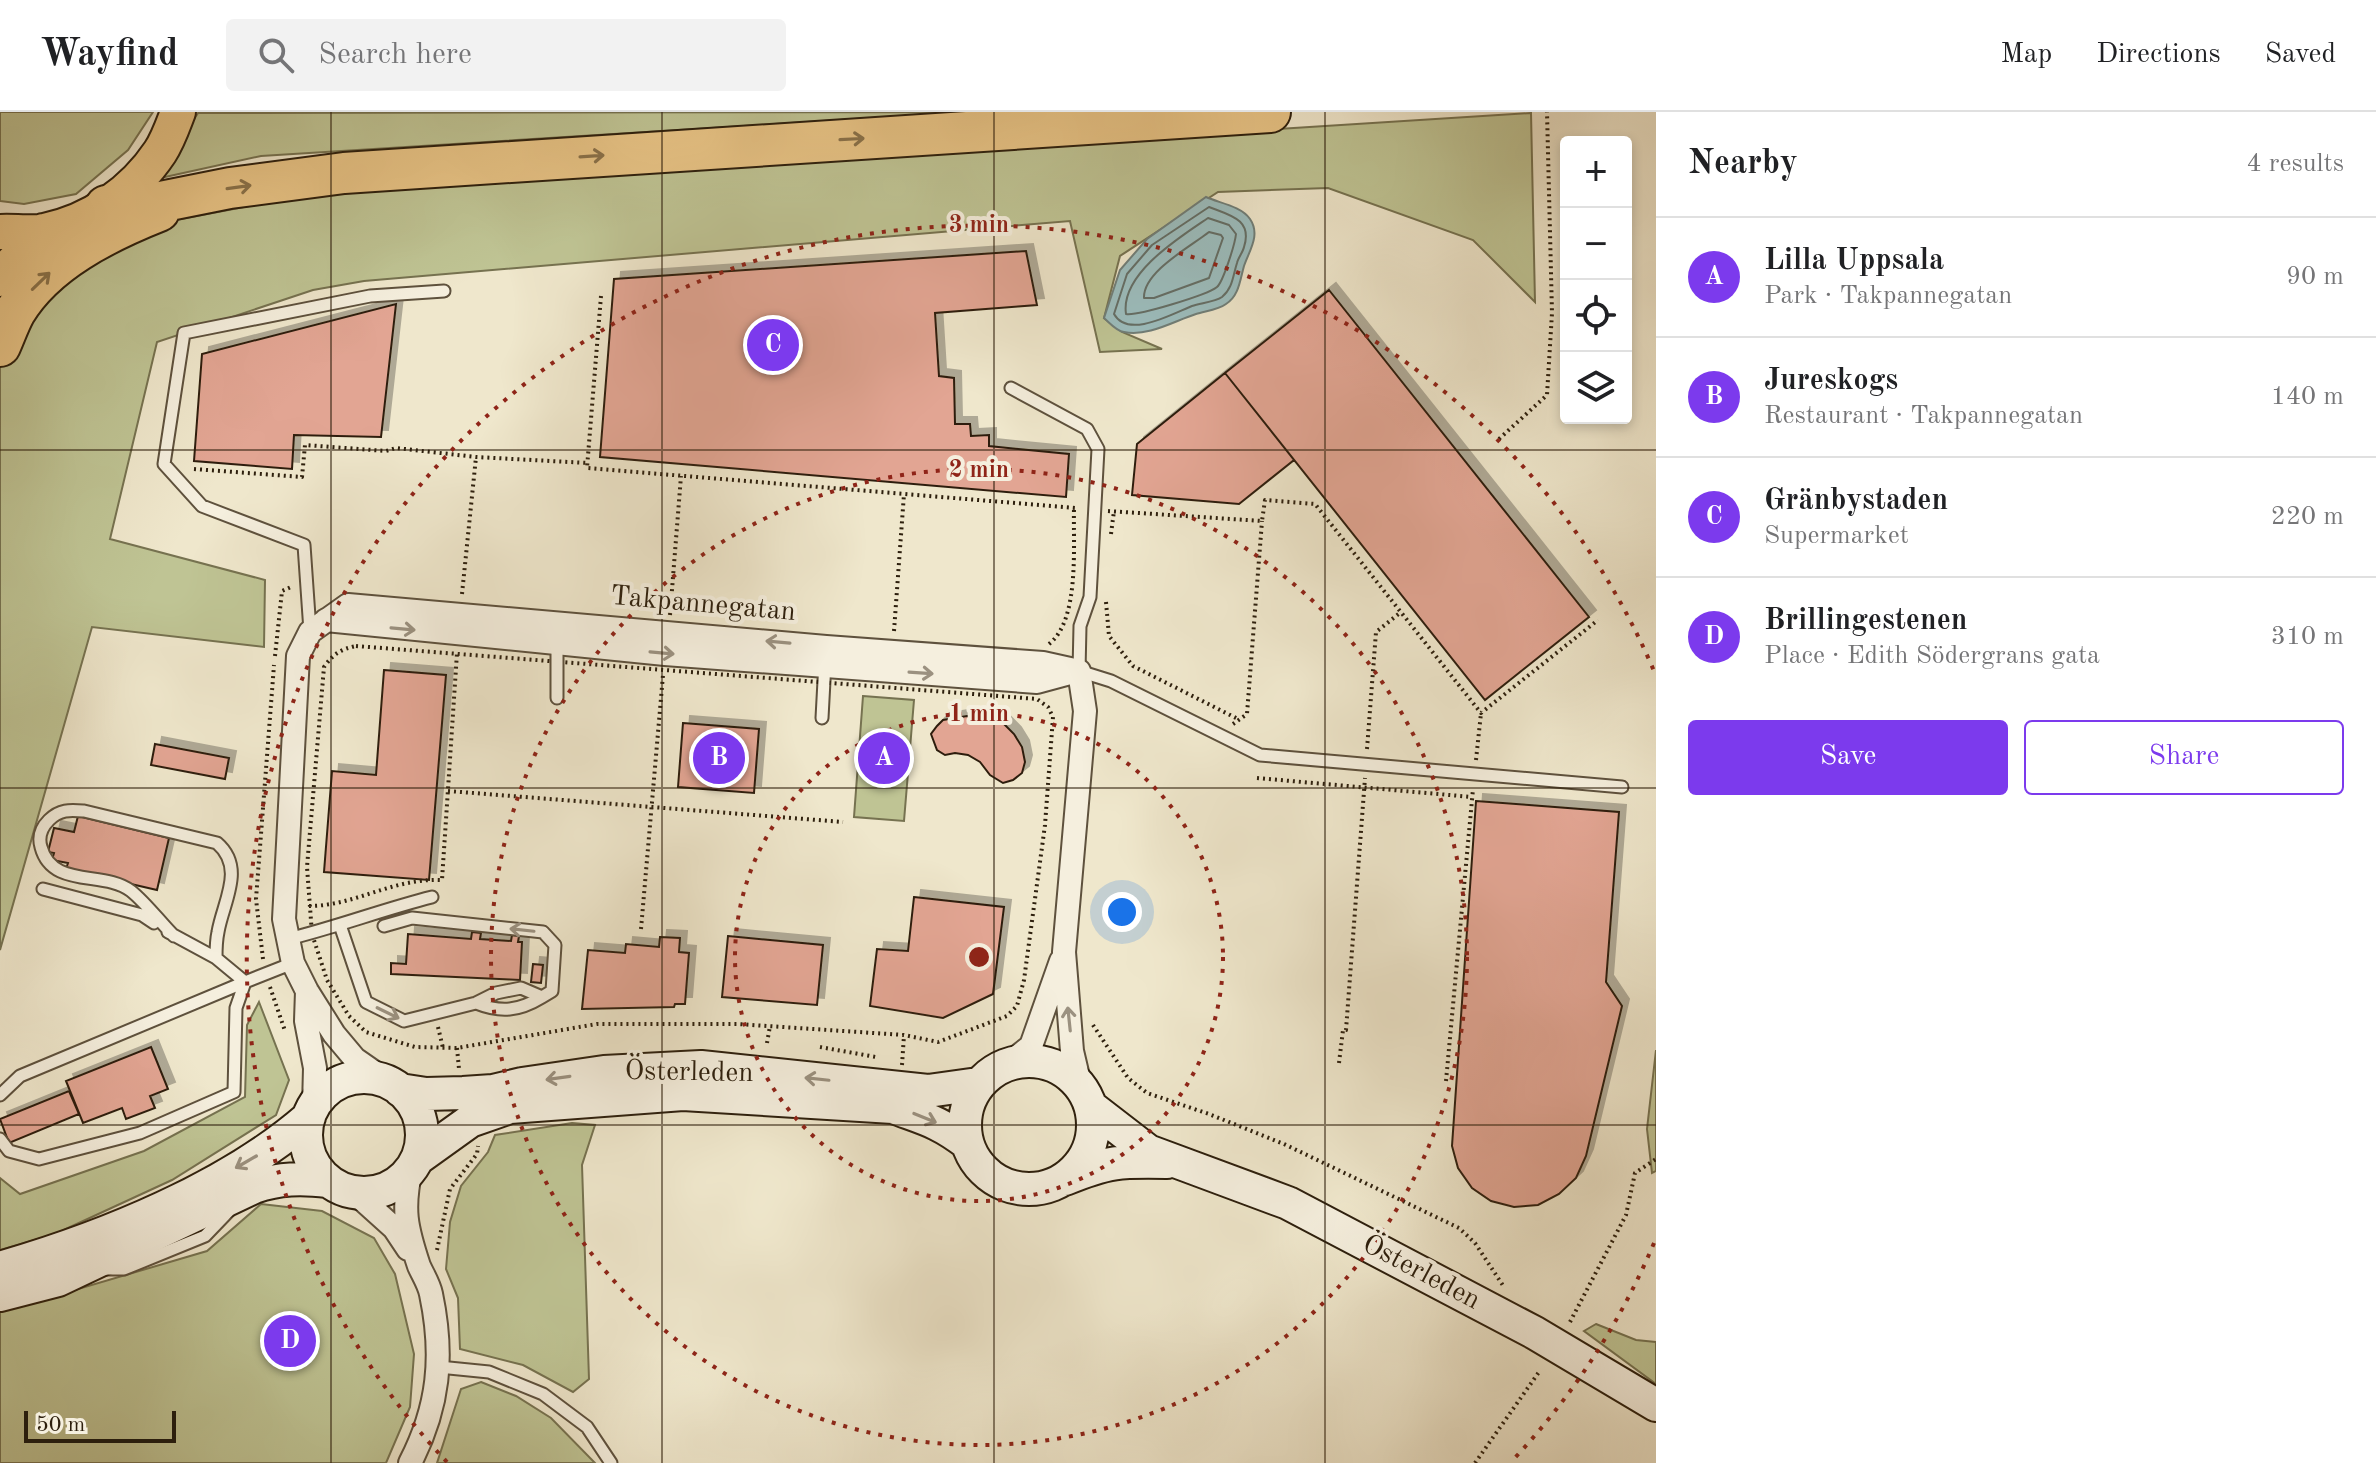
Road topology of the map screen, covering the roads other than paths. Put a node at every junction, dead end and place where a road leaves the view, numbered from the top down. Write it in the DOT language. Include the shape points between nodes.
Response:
graph roads {
  1 [pos="178,112"];
  2 [pos="1270,112"];
  3 [pos="199,194"];
  4 [pos="106,206"];
  5 [pos="43,231"];
  6 [pos="0,232"];
  7 [pos="0,279"];
  8 [pos="444,291"];
  9 [pos="0,346"];
  10 [pos="1011,388"];
  11 [pos="318,626"];
  12 [pos="557,642"];
  13 [pos="825,665"];
  14 [pos="1079,671"];
  15 [pos="557,698"];
  16 [pos="822,718"];
  17 [pos="1622,787"];
  18 [pos="43,889"];
  19 [pos="432,897"];
  20 [pos="340,925"];
  21 [pos="384,926"];
  22 [pos="174,936"];
  23 [pos="288,939"];
  24 [pos="1064,952"];
  25 [pos="216,958"];
  26 [pos="293,963"];
  27 [pos="245,982"];
  28 [pos="307,991"];
  29 [pos="542,997"];
  30 [pos="476,1003"];
  31 [pos="1008,1064"];
  32 [pos="978,1084"];
  33 [pos="396,1087"];
  34 [pos="0,1095"];
  35 [pos="1086,1096"];
  36 [pos="467,1107"];
  37 [pos="312,1112"];
  38 [pos="0,1139"];
  39 [pos="967,1143"];
  40 [pos="1175,1163"];
  41 [pos="414,1164"];
  42 [pos="1065,1179"];
  43 [pos="341,1187"];
  44 [pos="428,1260"];
  45 [pos="0,1268"];
  46 [pos="0,1295"];
  47 [pos="439,1367"];
  48 [pos="1656,1405"];
  49 [pos="410,1463"];
  50 [pos="611,1463"];
  1 -- 4 [label="main road" via="162,150 136,182"];
  3 -- 2 [label="highway, one-way" via="360,172"];
  3 -- 4 [label="highway"];
  9 -- 3 [label="highway, one-way" via="38,282 70,256"];
  4 -- 5 [label="main road"];
  5 -- 6 [label="main road"];
  5 -- 7 [label="main road"];
  8 -- 11 [label="lane" via="370,296 184,333 164,464 202,506 304,545"];
  10 -- 14 [label="lane" via="1087,429 1098,449 1090,597 1080,626"];
  11 -- 12 [label="street, Takpannegatan"];
  11 -- 23 [label="street" via="298,656 284,919"];
  12 -- 13 [label="street, Takpannegatan"];
  12 -- 15 [label="lane"];
  13 -- 14 [label="street, Takpannegatan" via="1043,663"];
  13 -- 16 [label="lane"];
  14 -- 17 [label="lane" via="1111,681 1260,755"];
  14 -- 24 [label="street" via="1085,711"];
  18 -- 22 [label="lane" via="142,915"];
  19 -- 20 [label="lane"];
  20 -- 23 [label="lane"];
  20 -- 30 [label="lane, one-way" via="366,1002 404,1021"];
  29 -- 21 [label="lane, one-way" via="552,991 555,945 543,932 412,918"];
  22 -- 25 [label="lane"];
  22 -- 25 [label="lane" via="131,891 61,873 50,864 39,839 52,817 65,810 84,811 217,843 228,852 232,870"];
  23 -- 26 [label="street"];
  24 -- 31 [label="street" via="1031,1046"];
  35 -- 24 [label="street, one-way" via="1072,1051"];
  25 -- 27 [label="lane"];
  26 -- 27 [label="lane"];
  26 -- 28 [label="street"];
  27 -- 34 [label="lane" via="20,1076"];
  27 -- 38 [label="lane" via="236,1008 234,1092 140,1133 39,1159 9,1151"];
  28 -- 33 [label="street" via="355,1059"];
  28 -- 37 [label="street" via="306,1021 315,1068"];
  29 -- 30 [label="lane" via="527,1006 495,1010"];
  29 -- 30 [label="lane" via="521,988"];
  31 -- 32 [label="main road"];
  31 -- 35 [label="main road" via="1050,1064 1064,1070"];
  32 -- 36 [label="main road, Österleden, one-way" via="928,1091 701,1067 604,1072 522,1084 493,1091"];
  32 -- 39 [label="main road" via="966,1112"];
  33 -- 36 [label="main road, Österleden"];
  33 -- 37 [label="main road" via="370,1078 348,1080 329,1089"];
  33 -- 41 [label="main road" via="411,1101 422,1129"];
  35 -- 40 [label="main road, Österleden" via="1148,1151"];
  35 -- 42 [label="main road" via="1094,1129 1091,1143 1082,1163"];
  36 -- 39 [label="main road, Österleden, one-way" via="683,1094 893,1107 947,1127"];
  36 -- 41 [label="main road, Österleden"];
  37 -- 43 [label="main road" via="306,1134 309,1152 316,1168"];
  37 -- 45 [label="main road, one-way" via="279,1143 194,1192 51,1254"];
  39 -- 42 [label="main road" via="977,1163 1007,1186 1029,1190"];
  40 -- 42 [label="main road, Österleden" via="1119,1161"];
  40 -- 48 [label="main road, Österleden" via="1288,1203 1535,1333"];
  41 -- 43 [label="main road" via="403,1179 380,1191"];
  41 -- 44 [label="street" via="405,1198 406,1221"];
  43 -- 44 [label="street"];
  43 -- 46 [label="main road" via="307,1178 274,1180 58,1280"];
  44 -- 47 [label="street"];
  47 -- 49 [label="street" via="423,1438"];
  47 -- 50 [label="lane" via="489,1372 543,1394 587,1427"];
}
